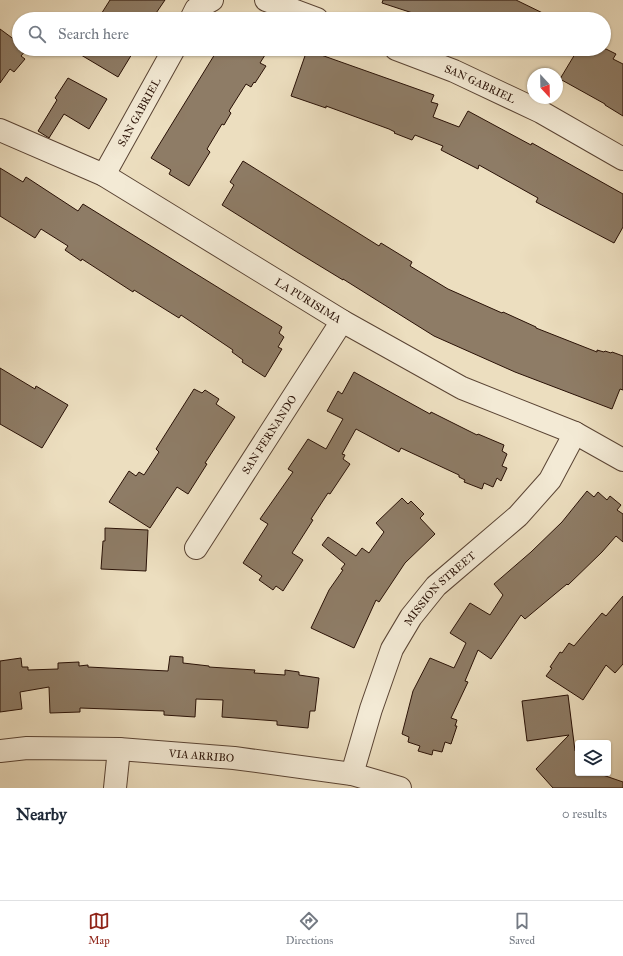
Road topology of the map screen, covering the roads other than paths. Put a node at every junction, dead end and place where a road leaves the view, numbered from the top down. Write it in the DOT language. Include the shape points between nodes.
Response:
graph roads {
  1 [pos="212,0"];
  2 [pos="266,0"];
  3 [pos="194,12"];
  4 [pos="298,12"];
  5 [pos="170,56"];
  6 [pos="414,56"];
  7 [pos="0,130"];
  8 [pos="623,160"];
  9 [pos="104,176"];
  10 [pos="342,321"];
  11 [pos="575,433"];
  12 [pos="623,460"];
  13 [pos="196,548"];
  14 [pos="119,749"];
  15 [pos="0,751"];
  16 [pos="352,774"];
  17 [pos="115,788"];
  18 [pos="400,788"];
  1 -- 3 [label="street"];
  2 -- 4 [label="street"];
  5 -- 9 [label="street, SAN GABRIEL"];
  6 -- 8 [label="street, SAN GABRIEL" via="454,71 541,112"];
  7 -- 9 [label="street, LA PURISIMA"];
  9 -- 10 [label="street, LA PURISIMA"];
  10 -- 11 [label="street, LA PURISIMA" via="462,388"];
  10 -- 13 [label="street, SAN FERNANDO"];
  11 -- 12 [label="street, LA PURISIMA"];
  11 -- 16 [label="street, MISSION STREET" via="550,480 518,516 436,586 411,617 392,649"];
  14 -- 15 [label="street, VIA ARRIBO" via="27,748"];
  14 -- 16 [label="street, VIA ARRIBO" via="234,758"];
  14 -- 17 [label="street"];
  16 -- 18 [label="street, VIA ARRIBO"];
}
